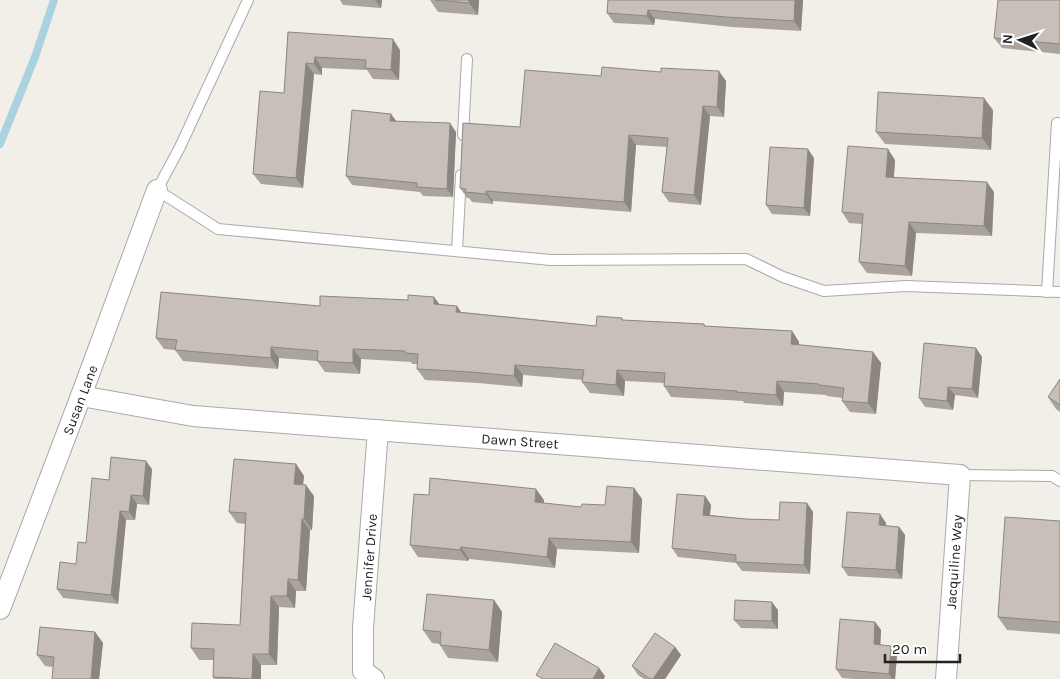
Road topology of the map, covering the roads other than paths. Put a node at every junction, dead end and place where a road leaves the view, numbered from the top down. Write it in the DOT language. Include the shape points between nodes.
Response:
graph roads {
  1 [pos="248,0"];
  2 [pos="467,59"];
  3 [pos="1057,123"];
  4 [pos="462,148"];
  5 [pos="461,168"];
  6 [pos="156,190"];
  7 [pos="457,251"];
  8 [pos="1047,292"];
  9 [pos="1060,292"];
  10 [pos="82,396"];
  11 [pos="378,430"];
  12 [pos="960,475"];
  13 [pos="1060,481"];
  14 [pos="0,609"];
  15 [pos="374,679"];
  16 [pos="946,679"];
  1 -- 6 [label="lane" via="180,147"];
  2 -- 4 [label="lane"];
  3 -- 8 [label="lane"];
  5 -- 7 [label="lane"];
  6 -- 7 [label="lane" via="218,230"];
  6 -- 10 [label="street, Susan Lane"];
  7 -- 8 [label="lane" via="551,260 746,259 784,277 824,290 906,286"];
  8 -- 9 [label="lane"];
  10 -- 11 [label="street, Dawn Street" via="192,416"];
  10 -- 14 [label="street, Susan Lane"];
  11 -- 12 [label="street, Dawn Street"];
  11 -- 15 [label="street, Jennifer Drive" via="363,628 363,671"];
  12 -- 13 [label="lane" via="1052,476"];
  12 -- 16 [label="street, Jacquiline Way"];
}
